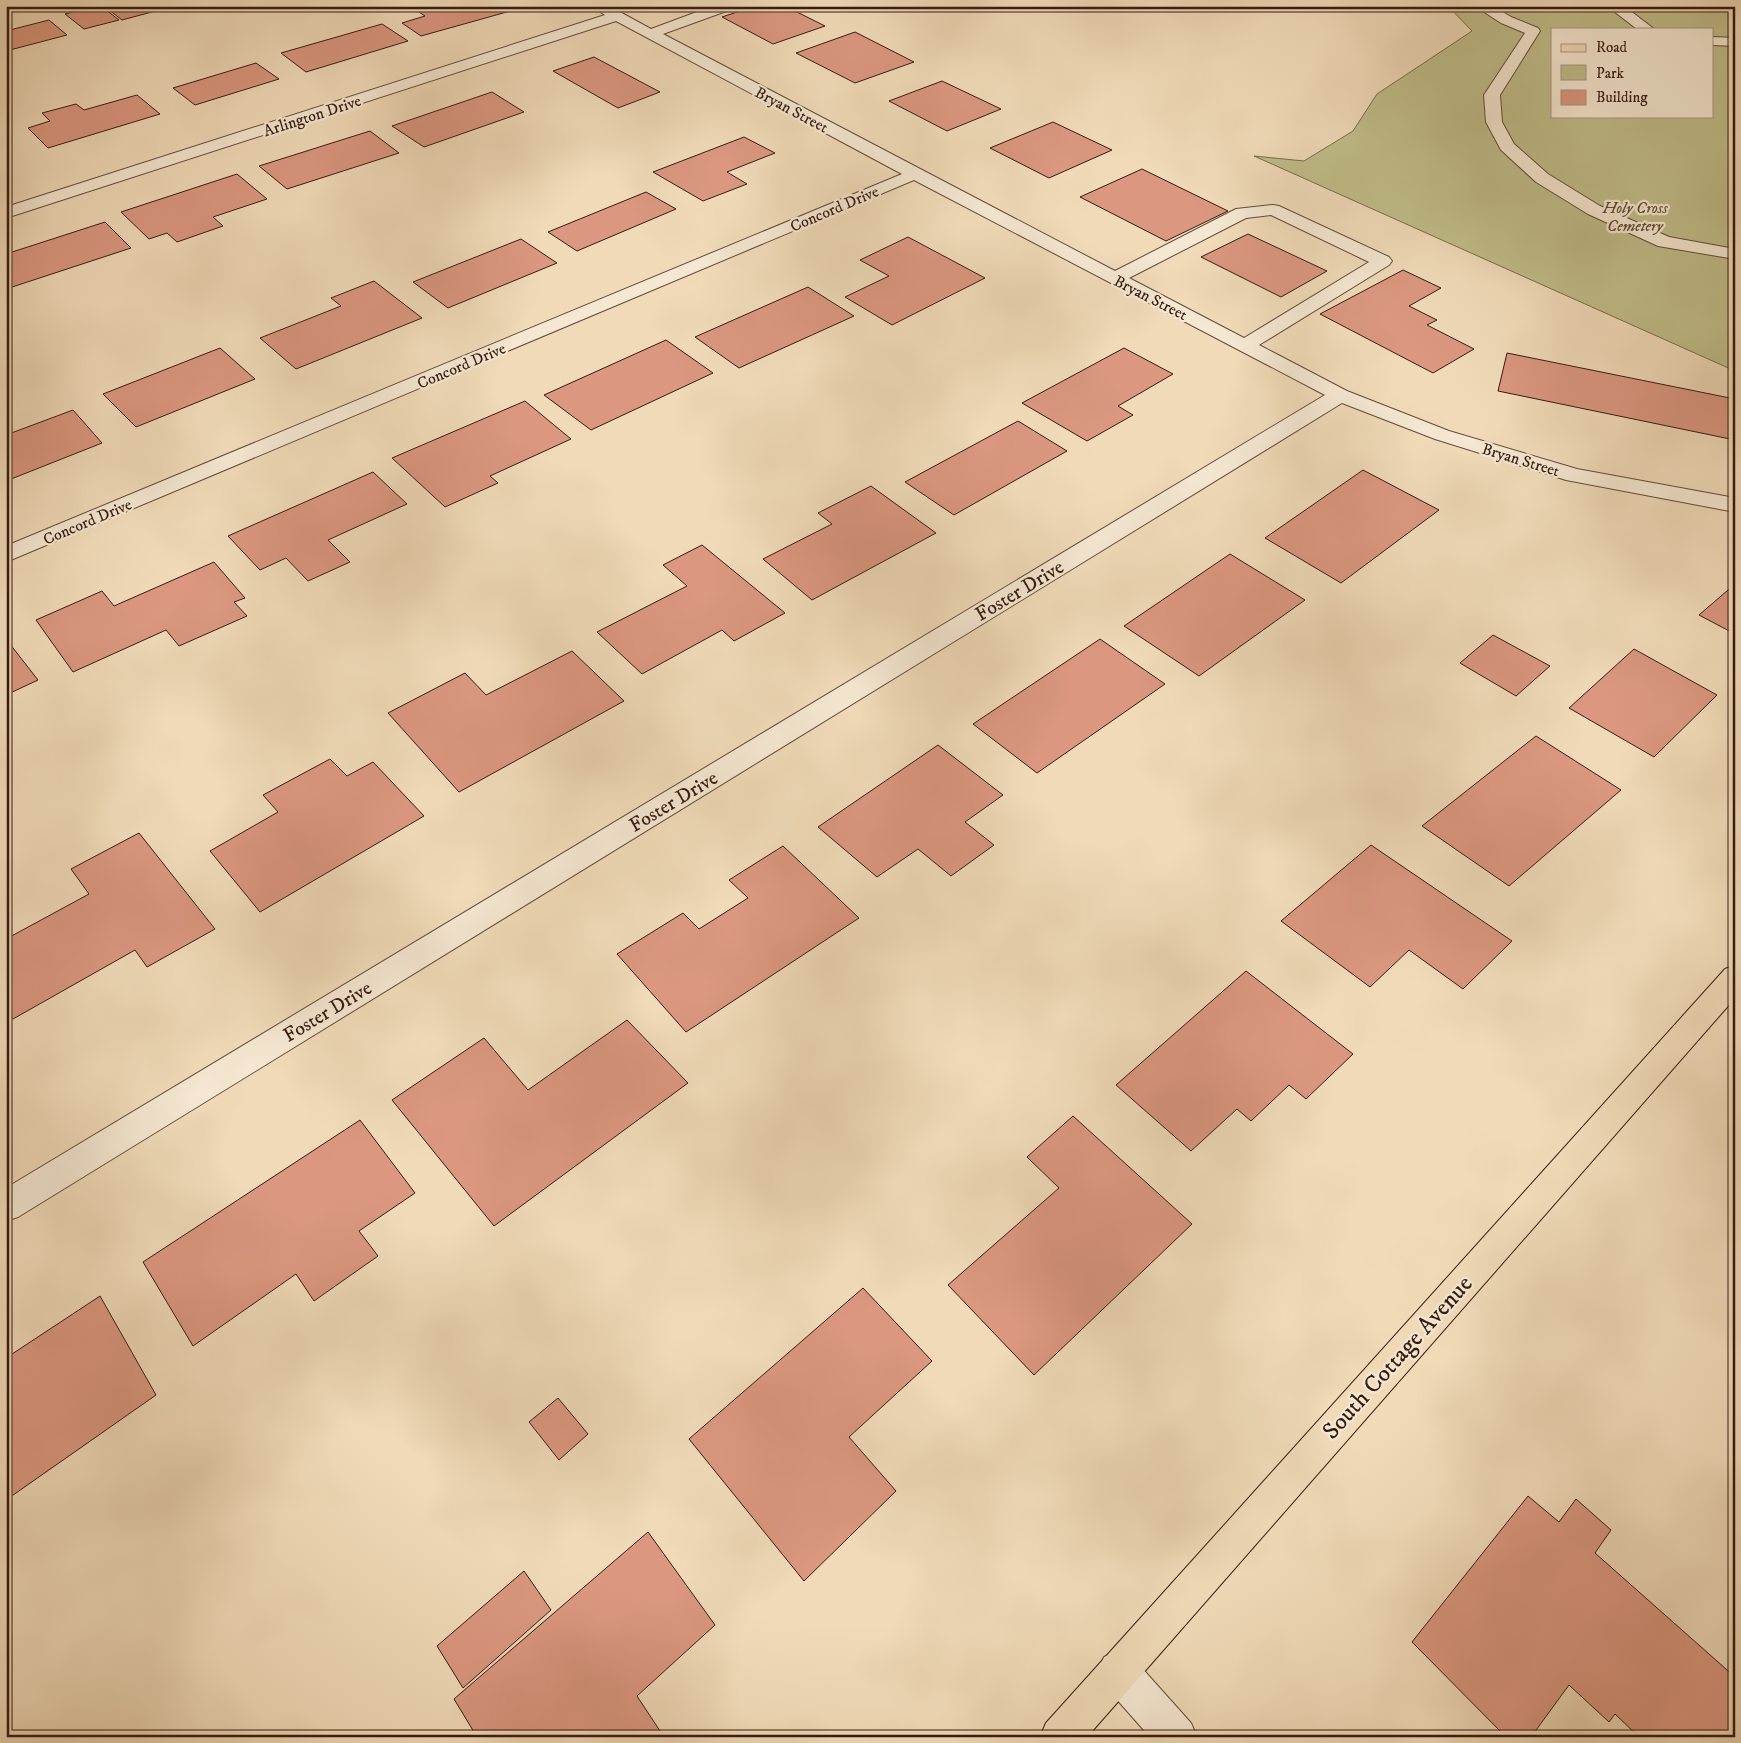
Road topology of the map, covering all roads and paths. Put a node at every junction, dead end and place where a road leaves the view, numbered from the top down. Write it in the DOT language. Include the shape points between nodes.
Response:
graph roads {
  1 [pos="598,6"];
  2 [pos="727,6"];
  3 [pos="1482,6"];
  4 [pos="1614,6"];
  5 [pos="617,16"];
  6 [pos="1646,28"];
  7 [pos="650,34"];
  8 [pos="1714,42"];
  9 [pos="1735,42"];
  10 [pos="915,174"];
  11 [pos="6,213"];
  12 [pos="1735,254"];
  13 [pos="1114,278"];
  14 [pos="1244,346"];
  15 [pos="1340,395"];
  16 [pos="1735,505"];
  17 [pos="6,555"];
  18 [pos="1735,977"];
  19 [pos="6,1206"];
  20 [pos="1118,1671"];
  21 [pos="1060,1737"];
  22 [pos="1177,1737"];
  1 -- 5 [label="street, Bryan Street"];
  2 -- 7 [label="street"];
  3 -- 12 [label="street" via="1506,20 1538,32 1492,95 1494,122 1506,147 1542,178 1594,210 1664,242"];
  4 -- 6 [label="street"];
  5 -- 7 [label="street, Bryan Street"];
  5 -- 11 [label="street, Arlington Drive"];
  7 -- 10 [label="street, Bryan Street"];
  8 -- 9 [label="street"];
  10 -- 13 [label="street, Bryan Street"];
  10 -- 17 [label="street, Concord Drive"];
  13 -- 14 [label="street, Bryan Street"];
  13 -- 14 [label="street" via="1242,213 1273,210 1383,261"];
  14 -- 15 [label="street, Bryan Street"];
  15 -- 16 [label="street, Bryan Street" via="1442,435 1574,475"];
  15 -- 19 [label="street, Foster Drive"];
  18 -- 20 [label="main road, South Cottage Avenue"];
  20 -- 21 [label="main road, South Cottage Avenue"];
  20 -- 22 [label="street"];
}
